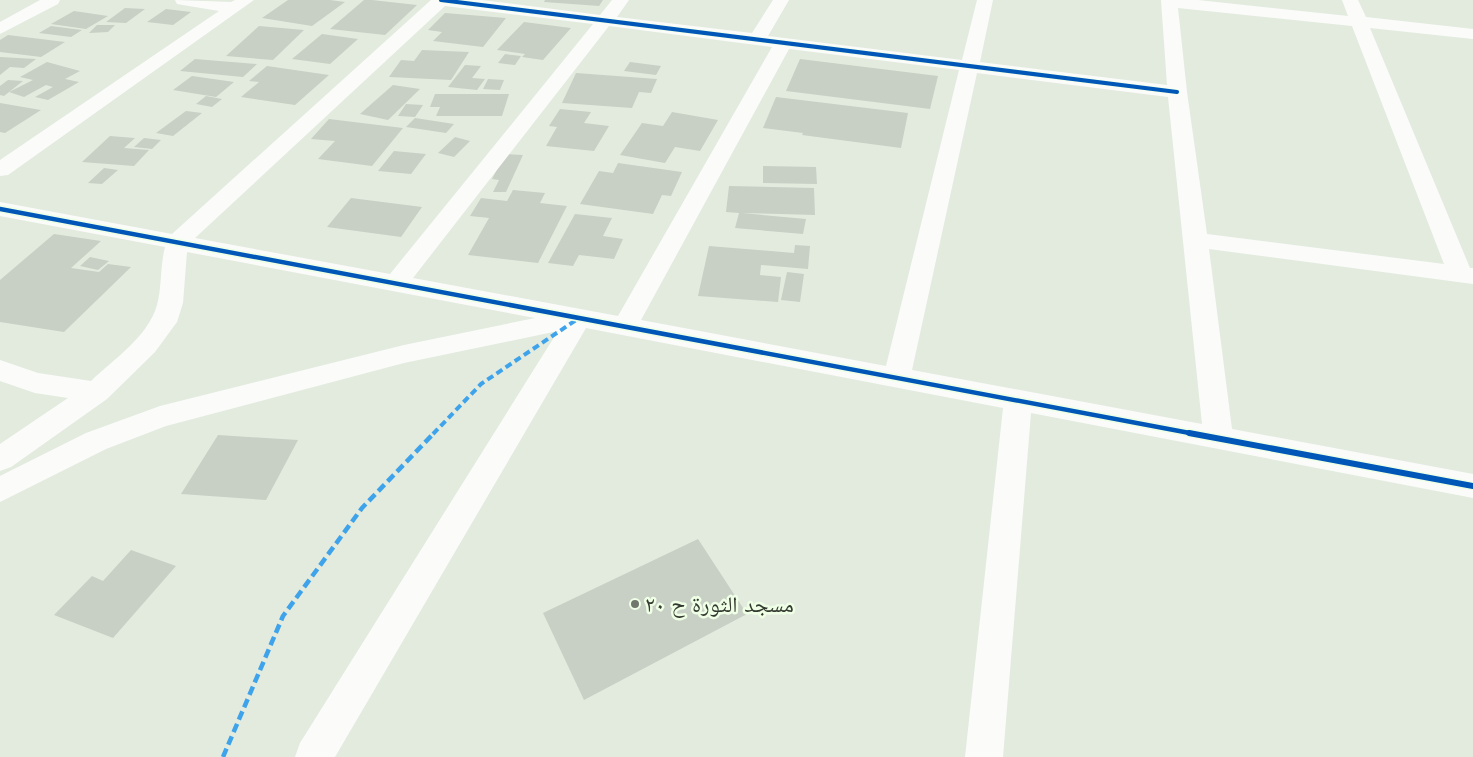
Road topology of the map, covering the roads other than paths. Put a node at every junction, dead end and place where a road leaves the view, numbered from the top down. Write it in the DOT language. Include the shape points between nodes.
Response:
graph roads {
  1 [pos="52,0"];
  2 [pos="183,0"];
  3 [pos="441,0"];
  4 [pos="621,0"];
  5 [pos="781,0"];
  6 [pos="985,0"];
  7 [pos="1350,0"];
  8 [pos="1169,1"];
  9 [pos="241,4"];
  10 [pos="604,20"];
  11 [pos="1358,22"];
  12 [pos="0,29"];
  13 [pos="1473,34"];
  14 [pos="758,38"];
  15 [pos="784,42"];
  16 [pos="970,66"];
  17 [pos="1176,92"];
  18 [pos="0,170"];
  19 [pos="0,209"];
  20 [pos="1196,240"];
  21 [pos="178,241"];
  22 [pos="1467,275"];
  23 [pos="396,283"];
  24 [pos="579,318"];
  25 [pos="626,325"];
  26 [pos="0,370"];
  27 [pos="897,377"];
  28 [pos="97,392"];
  29 [pos="1018,400"];
  30 [pos="1218,437"];
  31 [pos="0,459"];
  32 [pos="1473,486"];
  33 [pos="0,490"];
  34 [pos="314,757"];
  35 [pos="984,757"];
  1 -- 12 [label="street"];
  2 -- 9 [label="street"];
  3 -- 10 [label="street"];
  3 -- 21 [label="street"];
  4 -- 10 [label="street"];
  5 -- 14 [label="street"];
  6 -- 16 [label="street"];
  7 -- 11 [label="street"];
  8 -- 11 [label="street"];
  8 -- 17 [label="street"];
  9 -- 18 [label="street"];
  10 -- 14 [label="street"];
  10 -- 23 [label="street"];
  11 -- 13 [label="street"];
  11 -- 22 [label="street"];
  14 -- 15 [label="street"];
  15 -- 16 [label="street"];
  15 -- 25 [label="street"];
  16 -- 17 [label="street"];
  16 -- 27 [label="street"];
  17 -- 20 [label="street"];
  19 -- 21 [label="street"];
  20 -- 22 [label="street"];
  20 -- 30 [label="street"];
  21 -- 23 [label="street"];
  21 -- 28 [label="street" via="170,303 164,322 146,345"];
  23 -- 24 [label="street"];
  24 -- 25 [label="street"];
  24 -- 33 [label="street" via="404,354 160,417 96,441"];
  24 -- 34 [label="street"];
  25 -- 27 [label="street"];
  26 -- 28 [label="street" via="35,383"];
  27 -- 29 [label="street"];
  28 -- 31 [label="street"];
  29 -- 30 [label="street"];
  29 -- 35 [label="street"];
  30 -- 32 [label="street"];
}
